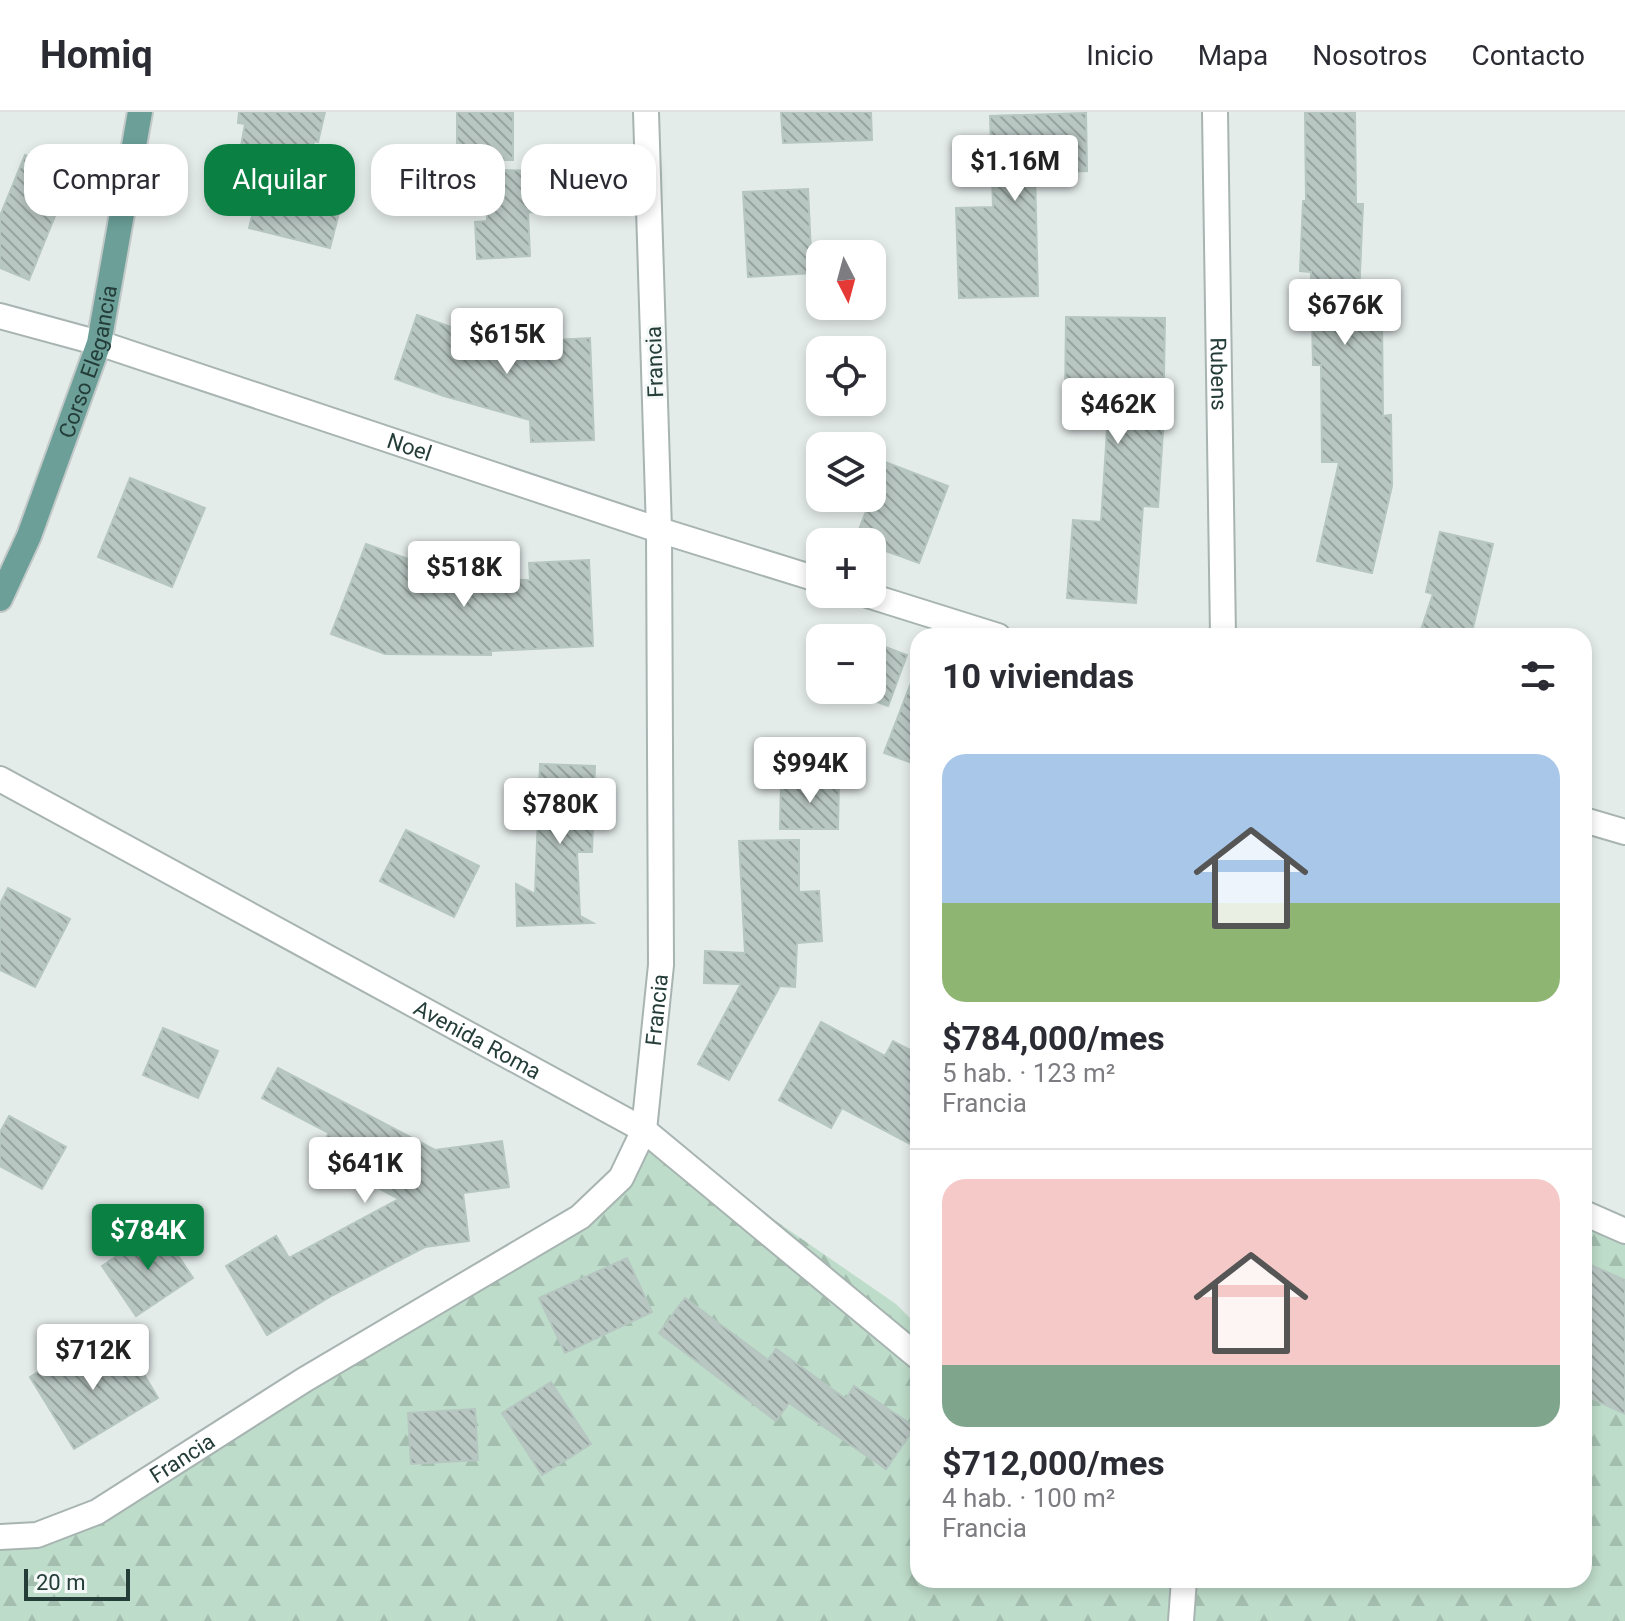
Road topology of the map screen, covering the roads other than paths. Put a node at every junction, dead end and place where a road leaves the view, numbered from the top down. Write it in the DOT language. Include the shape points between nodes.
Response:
graph roads {
  1 [pos="140,112"];
  2 [pos="646,112"];
  3 [pos="1215,112"];
  4 [pos="0,316"];
  5 [pos="99,343"];
  6 [pos="659,530"];
  7 [pos="806,576"];
  8 [pos="0,599"];
  9 [pos="886,601"];
  10 [pos="972,628"];
  11 [pos="1223,628"];
  12 [pos="0,779"];
  13 [pos="1592,822"];
  14 [pos="1625,832"];
  15 [pos="644,1130"];
  16 [pos="1592,1217"];
  17 [pos="1625,1231"];
  18 [pos="910,1350"];
  19 [pos="0,1537"];
  20 [pos="1183,1588"];
  21 [pos="1181,1621"];
  1 -- 5 [label="main road, Corso Elegancia"];
  2 -- 6 [label="street, Francia"];
  3 -- 11 [label="street, Rubens"];
  4 -- 5 [label="street, Noel"];
  5 -- 6 [label="street, Noel"];
  5 -- 8 [label="main road, Corso Elegancia" via="29,536"];
  6 -- 7 [label="street, Noel"];
  6 -- 15 [label="street, Francia" via="661,965"];
  9 -- 10 [label="street"];
  12 -- 15 [label="street, Avenida Roma"];
  13 -- 14 [label="street"];
  15 -- 18 [label="street, Avenida Roma"];
  15 -- 19 [label="street, Francia" via="621,1178 580,1217 304,1380 97,1512 37,1535"];
  16 -- 17 [label="street"];
  20 -- 21 [label="street"];
}
